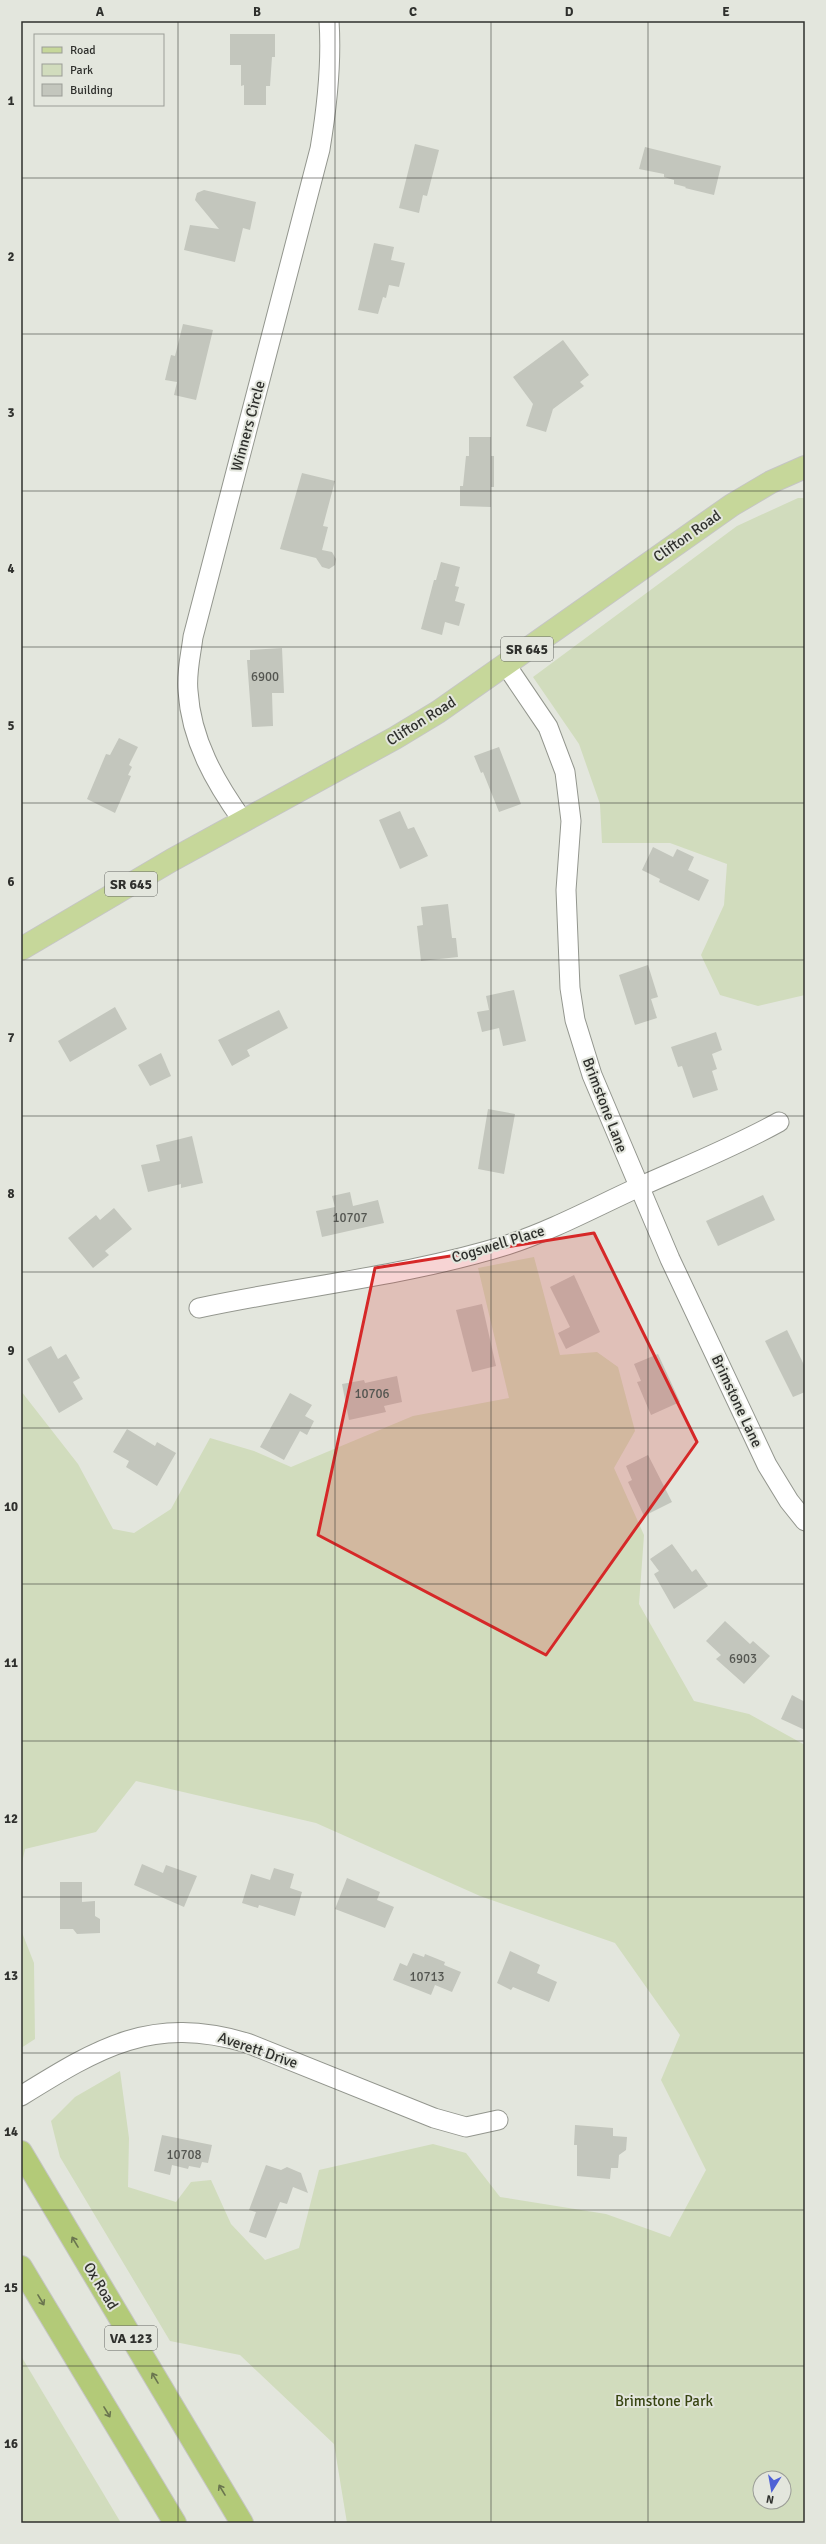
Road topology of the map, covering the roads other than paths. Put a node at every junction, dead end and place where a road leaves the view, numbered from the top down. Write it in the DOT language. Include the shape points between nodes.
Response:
graph roads {
  1 [pos="330,21"];
  2 [pos="805,467"];
  3 [pos="506,665"];
  4 [pos="243,821"];
  5 [pos="21,950"];
  6 [pos="779,1122"];
  7 [pos="639,1188"];
  8 [pos="199,1308"];
  9 [pos="805,1521"];
  10 [pos="21,2096"];
  11 [pos="498,2120"];
  12 [pos="21,2152"];
  13 [pos="21,2267"];
  14 [pos="175,2523"];
  15 [pos="242,2523"];
  1 -- 4 [label="street, Winners Circle" via="328,101 320,150 193,637 188,673 187,691 197,740 217,783"];
  2 -- 3 [label="main road, Clifton Road / SR 645" via="771,482 732,505"];
  3 -- 4 [label="main road, Clifton Road / SR 645" via="395,738"];
  3 -- 7 [label="street, Brimstone Lane" via="548,727 565,772 571,821 566,929 575,1020 592,1075"];
  4 -- 5 [label="main road, Clifton Road / SR 645" via="104,899"];
  6 -- 7 [label="street, Cogswell Place" via="746,1140"];
  7 -- 8 [label="street, Cogswell Place" via="557,1226 507,1245 336,1283"];
  7 -- 9 [label="street, Brimstone Lane" via="767,1465 788,1501"];
  10 -- 11 [label="street, Averett Drive" via="96,2053 120,2043 148,2035 190,2031 222,2036 247,2044 466,2127"];
  15 -- 12 [label="highway, Ox Road / VA 123, one-way"];
  13 -- 14 [label="highway, one-way"];
}
